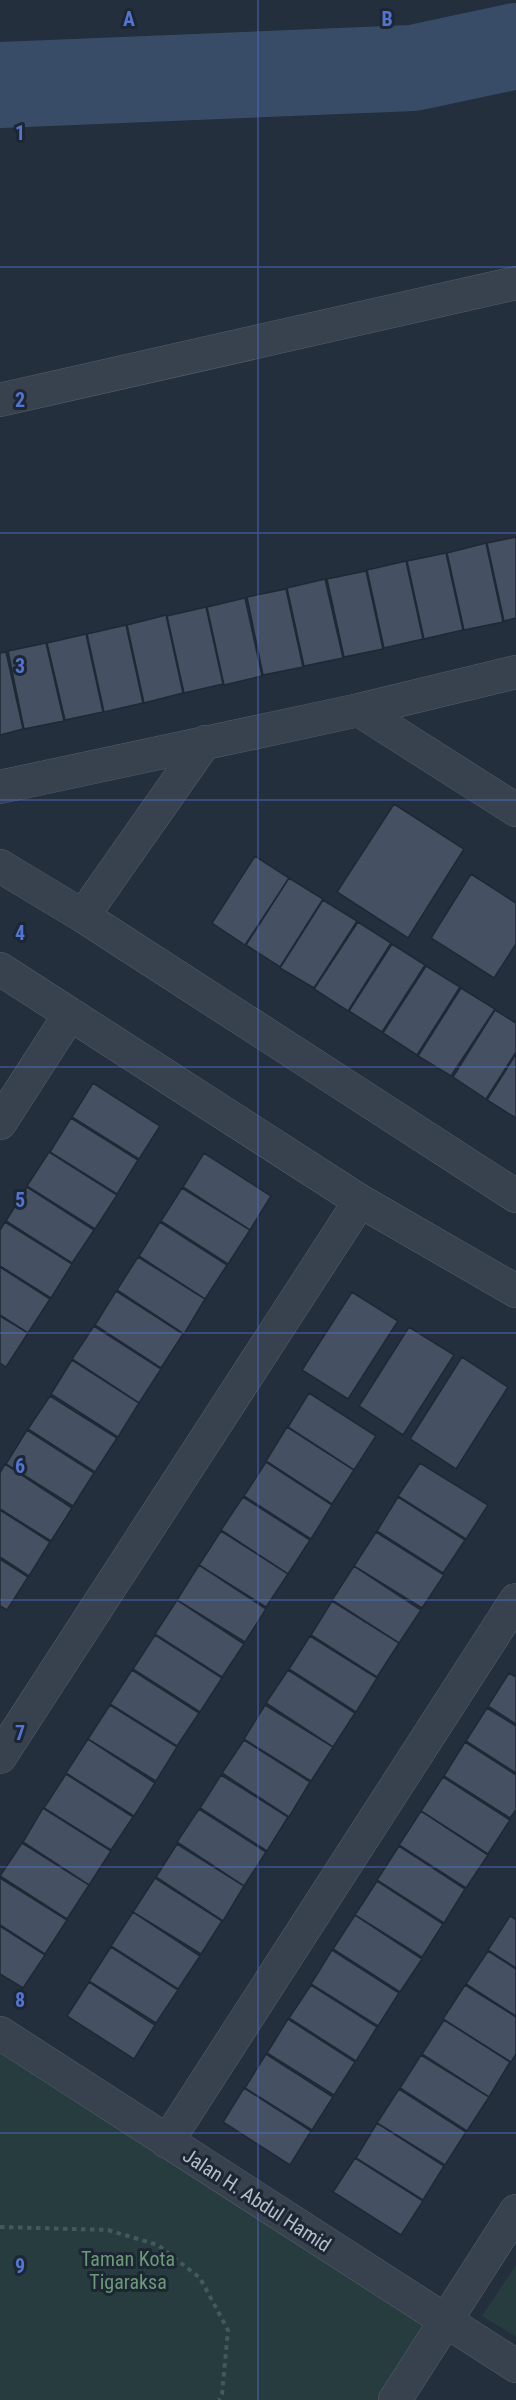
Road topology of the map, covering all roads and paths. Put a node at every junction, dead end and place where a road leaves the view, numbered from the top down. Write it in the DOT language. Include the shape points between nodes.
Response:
graph roads {
  1 [pos="516,283"];
  2 [pos="0,400"];
  3 [pos="516,672"];
  4 [pos="359,710"];
  5 [pos="205,742"];
  6 [pos="0,787"];
  7 [pos="516,810"];
  8 [pos="0,866"];
  9 [pos="83,916"];
  10 [pos="0,969"];
  11 [pos="70,1014"];
  12 [pos="0,1123"];
  13 [pos="516,1196"];
  14 [pos="360,1201"];
  15 [pos="516,1291"];
  16 [pos="516,1600"];
  17 [pos="0,1757"];
  18 [pos="0,2032"];
  19 [pos="167,2142"];
  20 [pos="516,2211"];
  21 [pos="0,2227"];
  22 [pos="445,2321"];
  23 [pos="516,2366"];
  24 [pos="219,2400"];
  25 [pos="395,2400"];
  1 -- 2 [label="street"];
  3 -- 4 [label="street"];
  4 -- 5 [label="street"];
  4 -- 7 [label="street"];
  5 -- 6 [label="street"];
  5 -- 9 [label="street"];
  8 -- 9 [label="street"];
  9 -- 13 [label="street"];
  10 -- 11 [label="street"];
  11 -- 12 [label="street"];
  11 -- 14 [label="street"];
  14 -- 15 [label="street"];
  14 -- 17 [label="street"];
  16 -- 19 [label="street"];
  18 -- 19 [label="street, Jalan H. Abdul Hamid"];
  19 -- 22 [label="street, Jalan H. Abdul Hamid"];
  20 -- 22 [label="street"];
  21 -- 24 [label="path" via="108,2230 158,2245 200,2278 228,2330"];
  22 -- 23 [label="street, Jalan H. Abdul Hamid"];
  22 -- 25 [label="street"];
}
